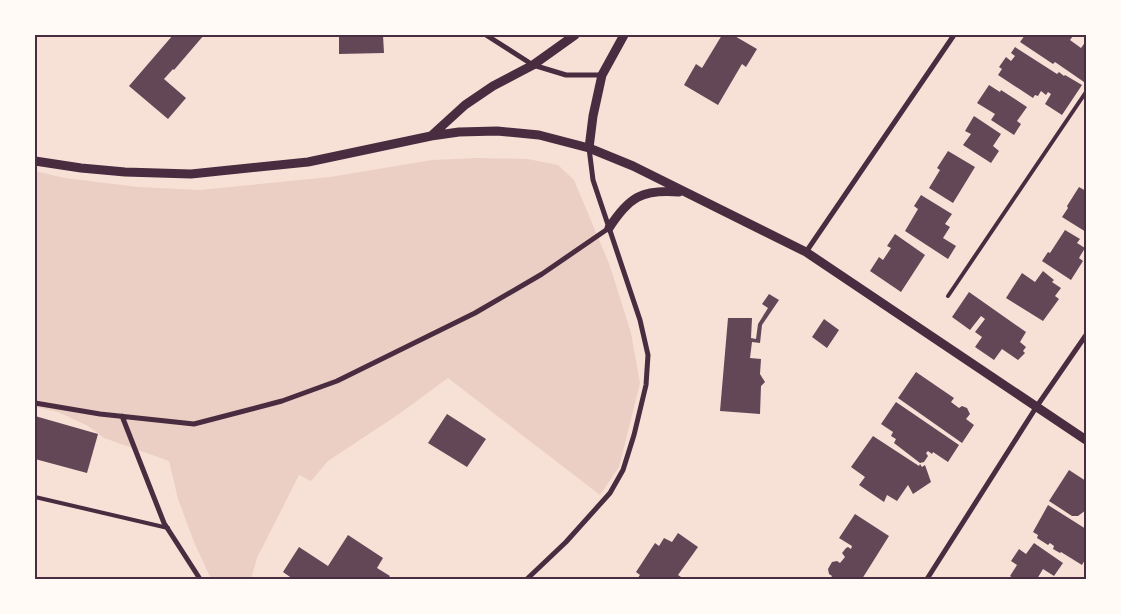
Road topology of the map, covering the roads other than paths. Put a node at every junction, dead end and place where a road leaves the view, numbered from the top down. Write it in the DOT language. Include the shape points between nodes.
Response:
graph roads {
  1 [pos="486,35"];
  2 [pos="575,35"];
  3 [pos="624,35"];
  4 [pos="954,35"];
  5 [pos="533,65"];
  6 [pos="602,75"];
  7 [pos="1086,92"];
  8 [pos="431,136"];
  9 [pos="590,148"];
  10 [pos="35,161"];
  11 [pos="684,192"];
  12 [pos="609,228"];
  13 [pos="806,252"];
  14 [pos="948,296"];
  15 [pos="1086,335"];
  16 [pos="35,403"];
  17 [pos="1036,406"];
  18 [pos="122,416"];
  19 [pos="1086,440"];
  20 [pos="35,497"];
  21 [pos="168,528"];
  22 [pos="200,579"];
  23 [pos="527,579"];
  24 [pos="927,579"];
  1 -- 5 [label="street"];
  2 -- 5 [label="street"];
  3 -- 6 [label="street"];
  4 -- 13 [label="street"];
  5 -- 6 [label="street" via="566,75"];
  5 -- 8 [label="street" via="465,105"];
  6 -- 9 [label="street"];
  7 -- 14 [label="lane"];
  8 -- 9 [label="street" via="497,131 539,135"];
  8 -- 10 [label="street" via="308,162 191,174 81,168"];
  9 -- 11 [label="street"];
  9 -- 12 [label="street" via="593,180"];
  11 -- 12 [label="street" via="643,194 624,208"];
  11 -- 13 [label="street"];
  12 -- 18 [label="street" via="542,274 475,313 337,381 282,402 194,424"];
  12 -- 23 [label="street" via="640,320 648,355 646,385 623,470 610,493"];
  13 -- 17 [label="street"];
  15 -- 17 [label="street"];
  16 -- 18 [label="street"];
  17 -- 19 [label="street"];
  17 -- 24 [label="street"];
  18 -- 21 [label="street"];
  20 -- 21 [label="lane"];
  21 -- 22 [label="street"];
}
